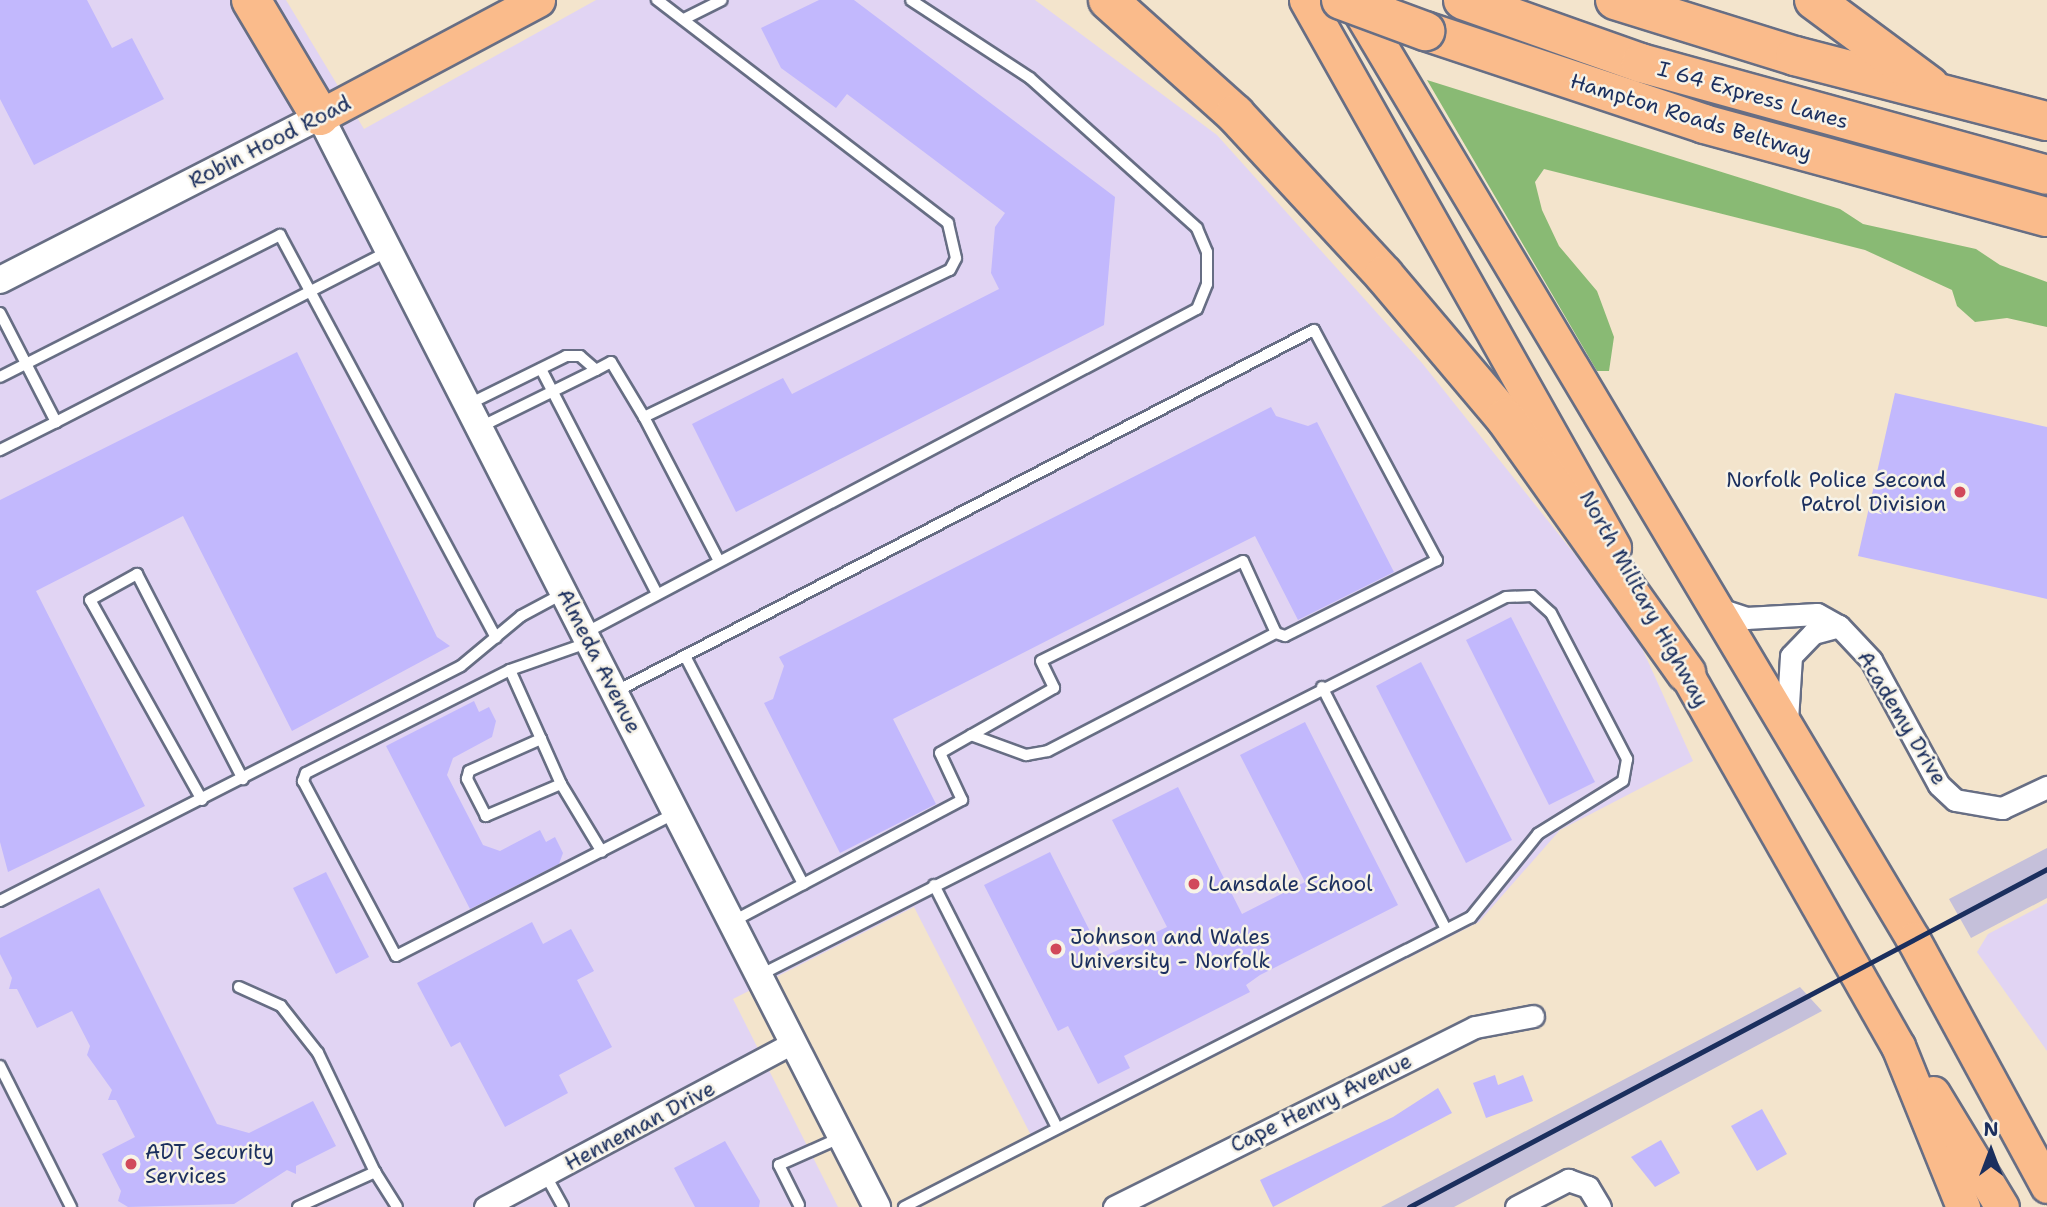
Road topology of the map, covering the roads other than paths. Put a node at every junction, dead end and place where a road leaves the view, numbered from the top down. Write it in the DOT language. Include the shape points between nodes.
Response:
graph roads {
  1 [pos="251,0"];
  2 [pos="538,0"];
  3 [pos="657,0"];
  4 [pos="722,0"];
  5 [pos="911,0"];
  6 [pos="1108,0"];
  7 [pos="1307,0"];
  8 [pos="1341,0"];
  9 [pos="1353,0"];
  10 [pos="1463,0"];
  11 [pos="1615,0"];
  12 [pos="1814,0"];
  13 [pos="684,19"];
  14 [pos="1940,94"];
  15 [pos="320,116"];
  16 [pos="2047,121"];
  17 [pos="2047,175"];
  18 [pos="2047,217"];
  19 [pos="390,250"];
  20 [pos="0,280"];
  21 [pos="311,292"];
  22 [pos="0,313"];
  23 [pos="26,363"];
  24 [pos="541,369"];
  25 [pos="596,370"];
  26 [pos="0,377"];
  27 [pos="554,390"];
  28 [pos="469,404"];
  29 [pos="644,417"];
  30 [pos="56,422"];
  31 [pos="480,428"];
  32 [pos="0,450"];
  33 [pos="719,561"];
  34 [pos="564,592"];
  35 [pos="657,594"];
  36 [pos="1716,608"];
  37 [pos="1839,626"];
  38 [pos="1276,633"];
  39 [pos="587,637"];
  40 [pos="496,638"];
  41 [pos="685,656"];
  42 [pos="510,670"];
  43 [pos="1686,673"];
  44 [pos="1322,687"];
  45 [pos="615,692"];
  46 [pos="1787,727"];
  47 [pos="971,735"];
  48 [pos="541,738"];
  49 [pos="243,779"];
  50 [pos="561,784"];
  51 [pos="2047,787"];
  52 [pos="202,800"];
  53 [pos="677,813"];
  54 [pos="602,852"];
  55 [pos="803,884"];
  56 [pos="934,885"];
  57 [pos="0,901"];
  58 [pos="733,921"];
  59 [pos="1446,929"];
  60 [pos="760,975"];
  61 [pos="239,987"];
  62 [pos="1533,1016"];
  63 [pos="794,1042"];
  64 [pos="1898,1046"];
  65 [pos="0,1066"];
  66 [pos="1057,1127"];
  67 [pos="842,1136"];
  68 [pos="375,1172"];
  69 [pos="2044,1174"];
  70 [pos="546,1176"];
  71 [pos="799,1205"];
  72 [pos="71,1207"];
  73 [pos="298,1207"];
  74 [pos="397,1207"];
  75 [pos="485,1207"];
  76 [pos="564,1207"];
  77 [pos="877,1207"];
  78 [pos="904,1207"];
  79 [pos="1114,1207"];
  80 [pos="1517,1207"];
  81 [pos="1600,1207"];
  82 [pos="1963,1207"];
  83 [pos="2002,1207"];
  1 -- 15 [label="highway"];
  2 -- 15 [label="main road, Robin Hood Road"];
  3 -- 13 [label="lane"];
  4 -- 13 [label="lane"];
  5 -- 33 [label="lane" via="1030,78 1197,228 1207,252 1207,284 1197,309"];
  6 -- 43 [label="highway" via="1235,114 1384,275 1505,418"];
  7 -- 43 [label="main road, North Military Highway"];
  8 -- 18 [label="highway, Hampton Roads Beltway, bridge" via="1704,124"];
  9 -- 36 [label="main road"];
  10 -- 17 [label="highway, I 64 Express Lanes" via="1641,63"];
  11 -- 14 [label="highway"];
  12 -- 14 [label="highway"];
  13 -- 29 [label="lane" via="948,223 956,258 950,270"];
  14 -- 16 [label="highway"];
  15 -- 19 [label="street, Almeda Avenue"];
  15 -- 20 [label="street, Robin Hood Road"];
  19 -- 21 [label="lane"];
  19 -- 28 [label="street, Almeda Avenue"];
  21 -- 23 [label="lane" via="279,234"];
  21 -- 30 [label="lane"];
  21 -- 40 [label="lane"];
  22 -- 23 [label="lane"];
  23 -- 26 [label="lane"];
  23 -- 30 [label="lane"];
  24 -- 25 [label="lane" via="566,356 580,356"];
  24 -- 27 [label="lane"];
  24 -- 28 [label="lane"];
  25 -- 27 [label="lane"];
  25 -- 29 [label="lane" via="611,362"];
  27 -- 31 [label="lane"];
  27 -- 35 [label="lane"];
  28 -- 31 [label="street, Almeda Avenue"];
  29 -- 33 [label="lane"];
  30 -- 32 [label="lane"];
  31 -- 34 [label="street, Almeda Avenue"];
  33 -- 35 [label="lane"];
  34 -- 39 [label="street, Almeda Avenue"];
  34 -- 40 [label="lane"];
  35 -- 39 [label="lane"];
  36 -- 37 [label="street, Academy Drive" via="1746,618 1818,614"];
  36 -- 46 [label="main road"];
  37 -- 46 [label="street" via="1813,633 1791,656"];
  37 -- 51 [label="street, Academy Drive" via="1871,660 1939,785 1955,800 2002,808"];
  38 -- 41 [label="lane" via="1285,636 1437,560 1314,330"];
  38 -- 47 [label="lane" via="1071,741 1026,755"];
  38 -- 47 [label="lane" via="1243,561 1041,661 1054,688"];
  39 -- 42 [label="lane"];
  39 -- 45 [label="street, Almeda Avenue"];
  40 -- 49 [label="lane" via="461,666"];
  41 -- 45 [label="lane"];
  41 -- 55 [label="lane"];
  42 -- 48 [label="lane"];
  42 -- 54 [label="lane" via="306,773 303,782 396,956"];
  43 -- 64 [label="main road, North Military Highway"];
  44 -- 56 [label="lane"];
  44 -- 59 [label="lane"];
  44 -- 59 [label="lane" via="1506,597 1532,596 1551,613 1627,759 1623,781 1538,834 1485,906"];
  45 -- 53 [label="street, Almeda Avenue"];
  46 -- 69 [label="main road"];
  47 -- 55 [label="lane" via="940,752 962,800"];
  48 -- 50 [label="lane"];
  48 -- 50 [label="lane" via="469,771 467,779 486,816 494,817"];
  49 -- 52 [label="lane"];
  49 -- 52 [label="lane" via="137,574 90,600"];
  50 -- 54 [label="lane"];
  52 -- 57 [label="lane"];
  53 -- 54 [label="lane"];
  53 -- 58 [label="street, Almeda Avenue"];
  55 -- 58 [label="lane"];
  56 -- 60 [label="lane"];
  56 -- 66 [label="lane"];
  58 -- 60 [label="street, Almeda Avenue"];
  59 -- 66 [label="lane"];
  60 -- 63 [label="street, Almeda Avenue"];
  61 -- 68 [label="lane" via="281,1006 318,1053"];
  62 -- 79 [label="street, Cape Henry Avenue" via="1475,1027"];
  63 -- 67 [label="street, Almeda Avenue"];
  63 -- 70 [label="street, Henneman Drive"];
  64 -- 82 [label="main road, North Military Highway"];
  64 -- 83 [label="main road" via="1953,1118"];
  65 -- 72 [label="lane"];
  66 -- 78 [label="lane"];
  67 -- 71 [label="lane" via="779,1165"];
  67 -- 77 [label="street, Almeda Avenue"];
  68 -- 73 [label="lane"];
  68 -- 74 [label="lane"];
  70 -- 75 [label="street, Henneman Drive"];
  70 -- 76 [label="lane"];
  80 -- 81 [label="street" via="1568,1181 1588,1187"];
}
